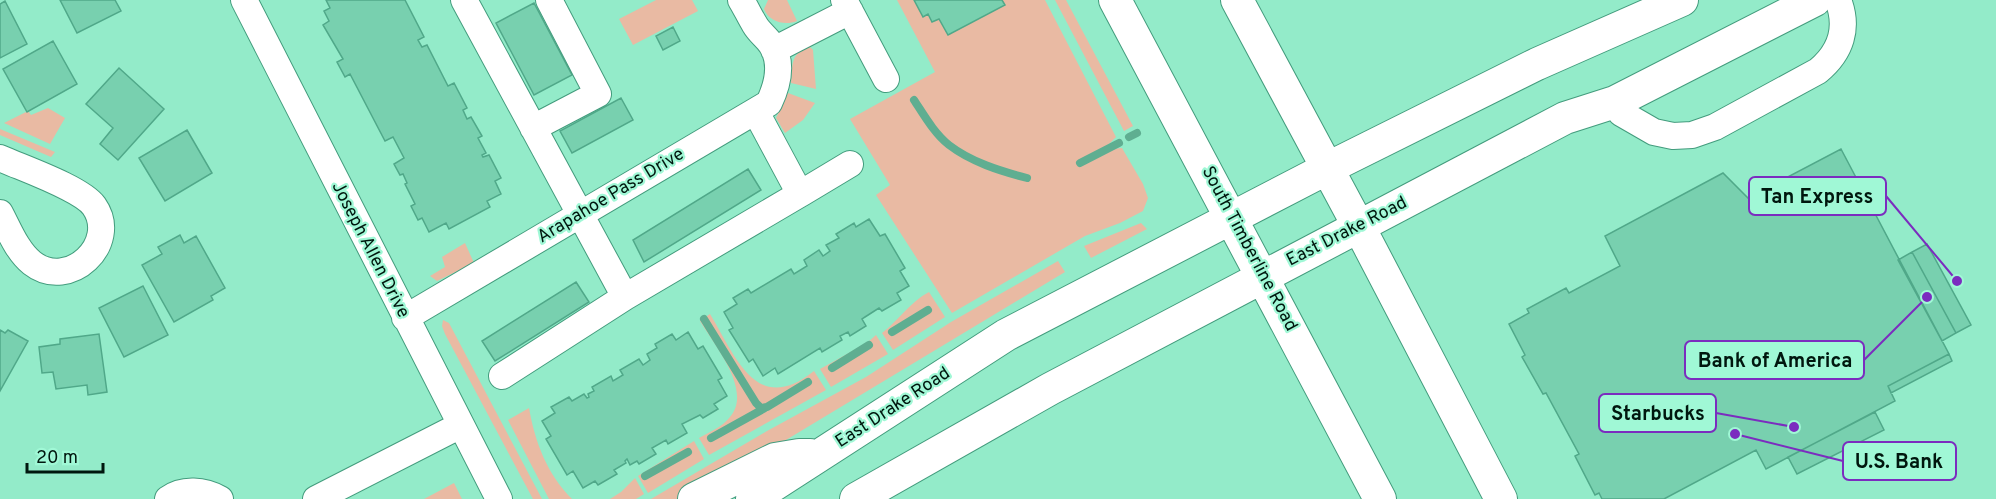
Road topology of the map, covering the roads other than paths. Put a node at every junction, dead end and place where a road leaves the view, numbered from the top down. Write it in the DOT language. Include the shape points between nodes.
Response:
graph roads {
  1 [pos="244,0"];
  2 [pos="464,0"];
  3 [pos="549,0"];
  4 [pos="741,0"];
  5 [pos="1116,0"];
  6 [pos="1237,0"];
  7 [pos="1682,0"];
  8 [pos="1815,0"];
  9 [pos="1838,0"];
  10 [pos="847,6"];
  11 [pos="774,50"];
  12 [pos="886,79"];
  13 [pos="1615,102"];
  14 [pos="756,112"];
  15 [pos="533,128"];
  16 [pos="0,158"];
  17 [pos="850,164"];
  18 [pos="1328,168"];
  19 [pos="800,194"];
  20 [pos="0,213"];
  21 [pos="580,214"];
  22 [pos="1233,218"];
  23 [pos="1359,226"];
  24 [pos="1263,276"];
  25 [pos="625,297"];
  26 [pos="405,318"];
  27 [pos="502,376"];
  28 [pos="461,425"];
  29 [pos="820,456"];
  30 [pos="168,499"];
  31 [pos="220,499"];
  32 [pos="316,499"];
  33 [pos="499,499"];
  34 [pos="694,499"];
  35 [pos="752,499"];
  36 [pos="772,499"];
  37 [pos="856,499"];
  38 [pos="1380,499"];
  39 [pos="1501,499"];
  1 -- 26 [label="street, Joseph Allen Drive"];
  2 -- 15 [label="street"];
  3 -- 15 [label="street" via="598,94"];
  4 -- 11 [label="street"];
  5 -- 22 [label="main road, South Timberline Road"];
  6 -- 18 [label="main road"];
  7 -- 18 [label="main road, East Drake Road" via="1563,51"];
  8 -- 13 [label="main road, East Drake Road"];
  9 -- 13 [label="street" via="1844,30 1824,66 1715,127 1692,135 1654,132 1621,113"];
  10 -- 11 [label="street"];
  10 -- 12 [label="street"];
  11 -- 14 [label="street, Arapahoe Pass Drive" via="776,89 769,103"];
  13 -- 23 [label="main road, East Drake Road" via="1565,118"];
  14 -- 19 [label="street"];
  14 -- 21 [label="street, Arapahoe Pass Drive"];
  15 -- 21 [label="street"];
  16 -- 20 [label="street" via="77,193 93,205 100,218 100,235 94,253 79,266 62,273 44,270 21,251"];
  17 -- 19 [label="street"];
  18 -- 22 [label="main road, East Drake Road"];
  18 -- 23 [label="main road"];
  19 -- 25 [label="street"];
  21 -- 25 [label="street"];
  21 -- 26 [label="street, Arapahoe Pass Drive"];
  22 -- 24 [label="main road, South Timberline Road"];
  22 -- 29 [label="main road, East Drake Road" via="1006,335"];
  23 -- 24 [label="main road, East Drake Road"];
  23 -- 39 [label="main road"];
  24 -- 37 [label="main road, East Drake Road" via="1040,394"];
  24 -- 38 [label="main road, South Timberline Road"];
  25 -- 27 [label="street"];
  26 -- 28 [label="street, Joseph Allen Drive"];
  28 -- 32 [label="street"];
  28 -- 33 [label="street, Joseph Allen Drive"];
  29 -- 34 [label="main road" via="775,459"];
  29 -- 35 [label="main road, East Drake Road"];
  29 -- 36 [label="main road"];
  30 -- 31 [label="street" via="188,491"];
}
